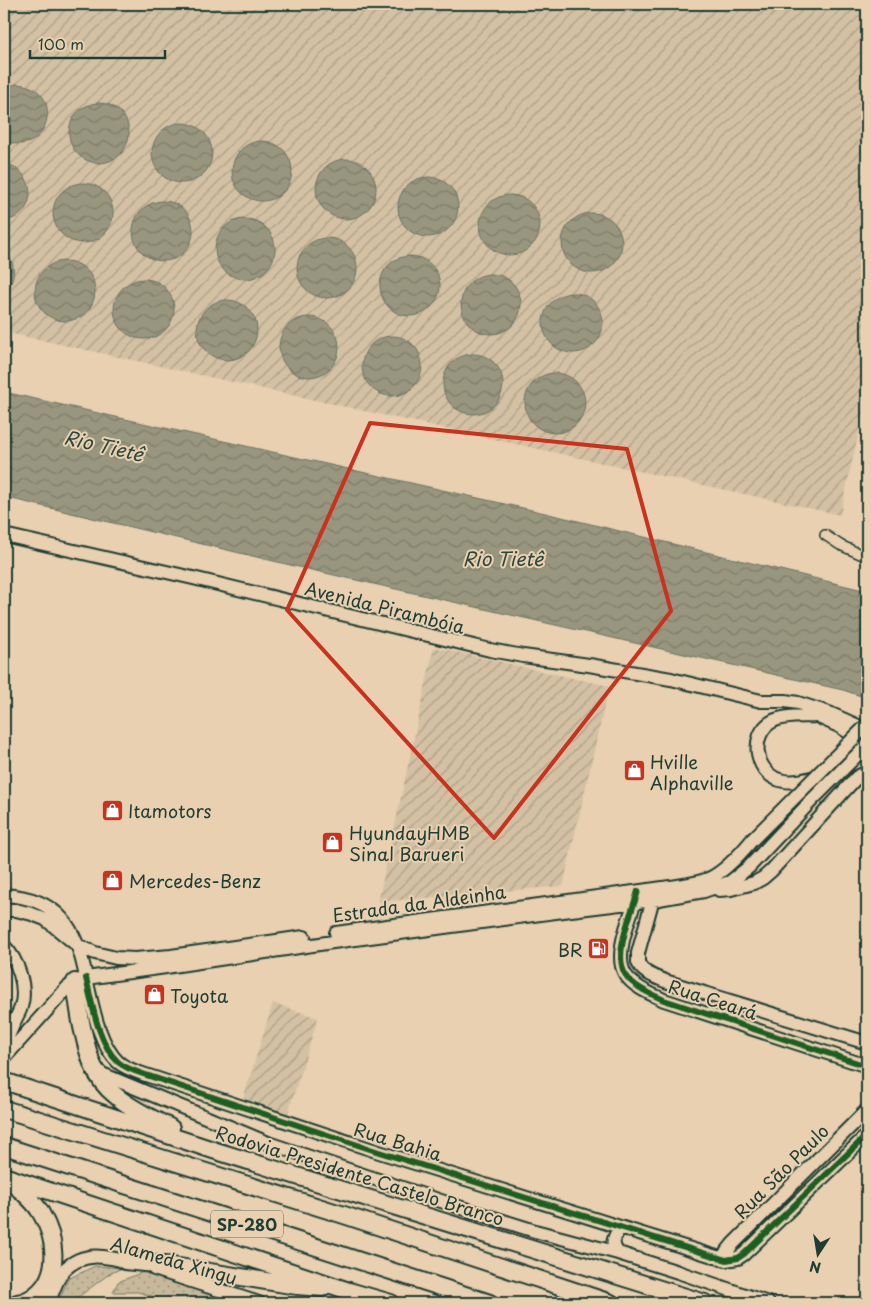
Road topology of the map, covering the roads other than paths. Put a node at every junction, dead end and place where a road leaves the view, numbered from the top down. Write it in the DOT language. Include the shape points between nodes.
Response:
graph roads {
  1 [pos="4,535"];
  2 [pos="825,535"];
  3 [pos="867,557"];
  4 [pos="761,701"];
  5 [pos="815,716"];
  6 [pos="867,725"];
  7 [pos="867,730"];
  8 [pos="867,745"];
  9 [pos="867,772"];
  10 [pos="815,777"];
  11 [pos="704,891"];
  12 [pos="4,895"];
  13 [pos="654,895"];
  14 [pos="636,896"];
  15 [pos="4,910"];
  16 [pos="77,945"];
  17 [pos="4,946"];
  18 [pos="116,958"];
  19 [pos="110,974"];
  20 [pos="80,980"];
  21 [pos="761,1011"];
  22 [pos="754,1029"];
  23 [pos="867,1043"];
  24 [pos="4,1046"];
  25 [pos="4,1058"];
  26 [pos="92,1065"];
  27 [pos="867,1066"];
  28 [pos="8,1083"];
  29 [pos="4,1109"];
  30 [pos="867,1110"];
  31 [pos="867,1135"];
  32 [pos="4,1146"];
  33 [pos="213,1150"];
  34 [pos="4,1176"];
  35 [pos="620,1227"];
  36 [pos="733,1244"];
  37 [pos="618,1253"];
  38 [pos="744,1254"];
  39 [pos="721,1259"];
  40 [pos="125,1261"];
  41 [pos="349,1291"];
  42 [pos="16,1303"];
  43 [pos="48,1303"];
  44 [pos="260,1303"];
  45 [pos="391,1303"];
  46 [pos="490,1303"];
  47 [pos="611,1303"];
  48 [pos="705,1303"];
  49 [pos="768,1303"];
  1 -- 4 [label="main road, Avenida Pirambóia" via="465,644 671,680"];
  2 -- 3 [label="street"];
  4 -- 5 [label="main road"];
  4 -- 7 [label="main road" via="785,701 819,708"];
  5 -- 8 [label="main road" via="841,727"];
  5 -- 10 [label="main road" via="774,721 761,733 757,753 770,776 794,782"];
  6 -- 10 [label="main road, Estrada da Aldeinha, bridge"];
  8 -- 11 [label="main road, Estrada da Aldeinha, bridge" via="749,867 730,882"];
  9 -- 11 [label="main road" via="858,777 762,878 731,889"];
  10 -- 13 [label="main road, Estrada da Aldeinha, bridge" via="727,866 710,878"];
  11 -- 13 [label="main road, Estrada da Aldeinha"];
  12 -- 16 [label="main road, Rua Bahia" via="40,902 59,914"];
  13 -- 14 [label="main road, Estrada da Aldeinha"];
  13 -- 21 [label="main road, Rua Ceará" via="638,953 641,967 665,981"];
  14 -- 18 [label="main road, Estrada da Aldeinha" via="402,923 154,958"];
  14 -- 19 [label="main road, Estrada da Aldeinha"];
  14 -- 22 [label="main road, Rua Ceará" via="621,951 625,974 631,981 664,1000"];
  15 -- 16 [label="main road, Estrada da Aldeinha" via="16,910 44,919"];
  16 -- 18 [label="main road, Estrada da Aldeinha"];
  16 -- 20 [label="main road, Rua Bahia" via="83,964"];
  17 -- 24 [label="main road" via="17,965 23,996"];
  18 -- 19 [label="main road"];
  19 -- 20 [label="main road, Estrada da Aldeinha"];
  20 -- 25 [label="main road" via="67,988"];
  20 -- 26 [label="highway" via="77,1002"];
  20 -- 35 [label="main road, Rua Bahia" via="112,1055 128,1068 379,1152"];
  21 -- 22 [label="main road"];
  21 -- 23 [label="main road, Rua Ceará"];
  22 -- 27 [label="main road, Rua Ceará"];
  26 -- 33 [label="highway" via="102,1083 127,1104"];
  26 -- 37 [label="main road" via="102,1074 268,1142 459,1207"];
  28 -- 33 [label="highway, Rodovia Presidente Castelo Branco"];
  29 -- 47 [label="highway, SP-280" via="344,1215"];
  30 -- 36 [label="main road, Rua São Paulo"];
  31 -- 38 [label="main road, Rua São Paulo"];
  32 -- 46 [label="highway, SP-280"];
  33 -- 48 [label="highway, Rodovia Presidente Castelo Branco"];
  34 -- 41 [label="highway"];
  34 -- 42 [label="highway" via="42,1214 54,1249 50,1276 43,1288 33,1298"];
  35 -- 37 [label="main road" via="613,1240 613,1247"];
  35 -- 39 [label="main road, Rua Bahia"];
  36 -- 38 [label="main road"];
  36 -- 39 [label="main road, Rua São Paulo"];
  37 -- 49 [label="main road"];
  38 -- 39 [label="main road, Rua Bahia" via="733,1260"];
  40 -- 41 [label="highway"];
  40 -- 43 [label="main road, Alameda Xingu" via="92,1256 79,1259 62,1272"];
  40 -- 44 [label="main road, Alameda Xingu"];
  41 -- 45 [label="highway"];
}
